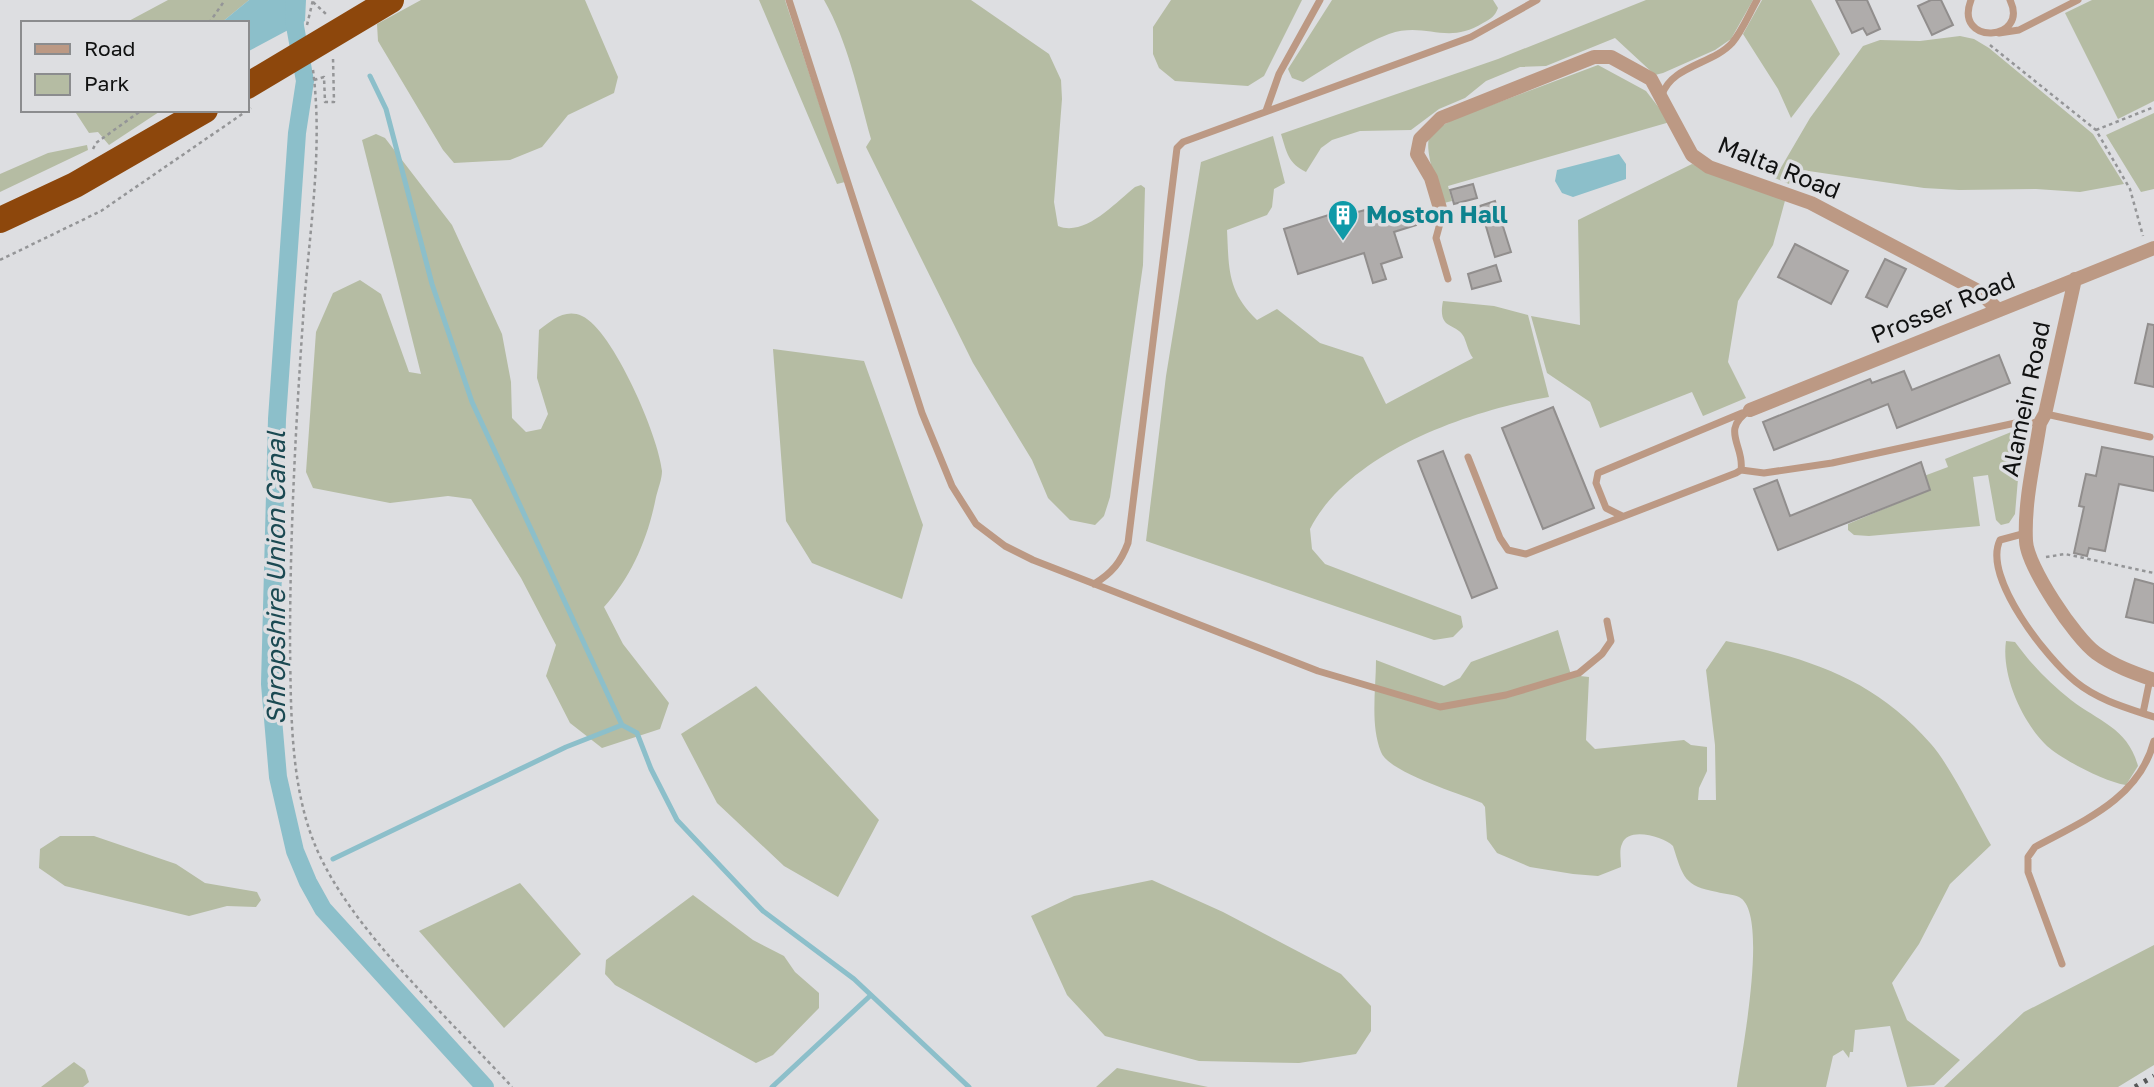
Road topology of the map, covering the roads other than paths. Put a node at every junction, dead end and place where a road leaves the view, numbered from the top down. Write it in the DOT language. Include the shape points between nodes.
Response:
graph roads {
  1 [pos="391,0"];
  2 [pos="789,0"];
  3 [pos="1320,0"];
  4 [pos="1537,0"];
  5 [pos="1757,0"];
  6 [pos="1971,0"];
  7 [pos="2010,0"];
  8 [pos="2078,0"];
  9 [pos="1996,33"];
  10 [pos="254,93"];
  11 [pos="1662,95"];
  12 [pos="1266,111"];
  13 [pos="202,112"];
  14 [pos="1443,215"];
  15 [pos="0,220"];
  16 [pos="2150,250"];
  17 [pos="1448,279"];
  18 [pos="2076,279"];
  19 [pos="1998,310"];
  20 [pos="1749,411"];
  21 [pos="2042,419"];
  22 [pos="2150,437"];
  23 [pos="1468,457"];
  24 [pos="1741,470"];
  25 [pos="1623,517"];
  26 [pos="2027,533"];
  27 [pos="1094,584"];
  28 [pos="1608,621"];
  29 [pos="2152,680"];
  30 [pos="2143,713"];
  31 [pos="2154,717"];
  32 [pos="2154,741"];
  33 [pos="2062,964"];
  1 -- 10 [label="highway" via="338,31"];
  2 -- 27 [label="lane" via="922,414 952,486 976,524 1005,546"];
  3 -- 12 [label="lane" via="1279,74"];
  4 -- 12 [label="lane" via="1471,37"];
  5 -- 11 [label="lane" via="1732,43 1665,85"];
  6 -- 9 [label="lane" via="1970,21 1981,32"];
  7 -- 9 [label="lane" via="2012,18"];
  8 -- 9 [label="lane" via="2019,30"];
  11 -- 14 [label="street, Malta Road" via="1651,79 1611,57 1594,57 1441,118 1420,139 1417,154"];
  11 -- 19 [label="street, Malta Road" via="1692,155 1709,167 1811,203 1980,292"];
  12 -- 27 [label="lane" via="1177,148 1128,543 1121,560"];
  13 -- 15 [label="highway" via="75,185"];
  14 -- 17 [label="lane" via="1436,238"];
  16 -- 18 [label="street, Prosser Road"];
  18 -- 19 [label="street, Prosser Road"];
  18 -- 21 [label="street, Alamein Road"];
  19 -- 20 [label="street, Prosser Road"];
  20 -- 24 [label="lane" via="1740,416 1733,437"];
  20 -- 25 [label="lane" via="1598,473 1606,508"];
  21 -- 22 [label="lane"];
  21 -- 24 [label="lane" via="1819,465 1763,473"];
  21 -- 26 [label="street, Alamein Road" via="2029,489"];
  23 -- 25 [label="lane" via="1500,538 1517,554"];
  24 -- 25 [label="lane"];
  26 -- 29 [label="street, Alamein Road" via="2026,543 2042,583 2093,652"];
  26 -- 30 [label="lane" via="2000,540 1996,549 2016,609 2045,652 2077,682 2110,702"];
  27 -- 28 [label="lane" via="1318,671 1440,708 1506,695 1579,673 1611,641"];
  29 -- 30 [label="lane"];
  30 -- 31 [label="lane"];
  32 -- 33 [label="lane" via="2149,759 2131,787 2103,810 2035,847 2028,857 2028,872"];
}
